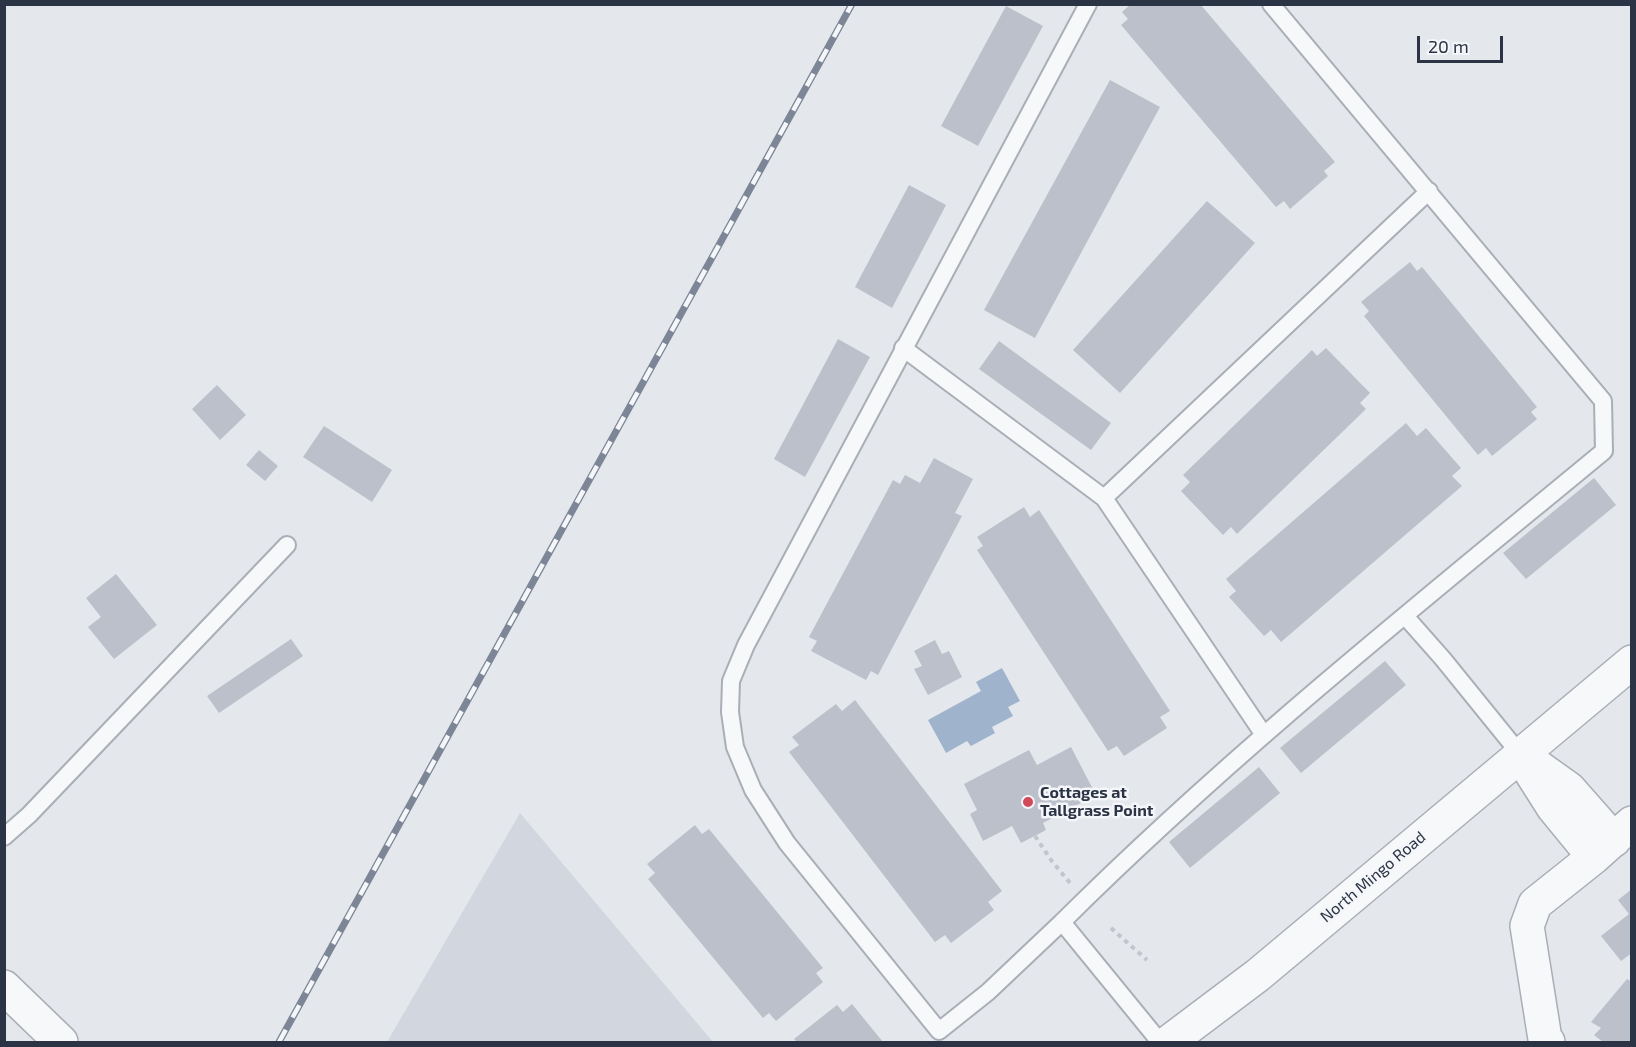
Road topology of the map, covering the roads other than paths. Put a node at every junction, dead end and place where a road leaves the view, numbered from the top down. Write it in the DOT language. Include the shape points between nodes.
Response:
graph roads {
  1 [pos="1088,4"];
  2 [pos="1271,4"];
  3 [pos="1429,191"];
  4 [pos="903,348"];
  5 [pos="1104,498"];
  6 [pos="287,545"];
  7 [pos="1405,616"];
  8 [pos="1632,662"];
  9 [pos="1264,735"];
  10 [pos="1520,754"];
  11 [pos="4,837"];
  12 [pos="1613,840"];
  13 [pos="1062,922"];
  14 [pos="4,987"];
  15 [pos="4,1001"];
  16 [pos="34,1042"];
  17 [pos="61,1042"];
  18 [pos="1160,1042"];
  19 [pos="1169,1042"];
  20 [pos="1548,1042"];
  1 -- 4 [label="lane"];
  2 -- 3 [label="lane"];
  3 -- 5 [label="lane"];
  3 -- 7 [label="lane" via="1603,401 1604,451"];
  4 -- 5 [label="lane"];
  4 -- 13 [label="lane" via="746,645 731,681 735,747 753,790 787,843 939,1032"];
  5 -- 9 [label="lane"];
  6 -- 11 [label="lane"];
  7 -- 9 [label="lane"];
  7 -- 10 [label="lane"];
  8 -- 10 [label="street, North Mingo Road"];
  9 -- 13 [label="lane"];
  10 -- 12 [label="street" via="1569,789"];
  10 -- 19 [label="street, North Mingo Road" via="1267,967"];
  12 -- 20 [label="street" via="1535,904 1527,926"];
  13 -- 18 [label="lane"];
  14 -- 17 [label="street"];
  15 -- 16 [label="street"];
}
